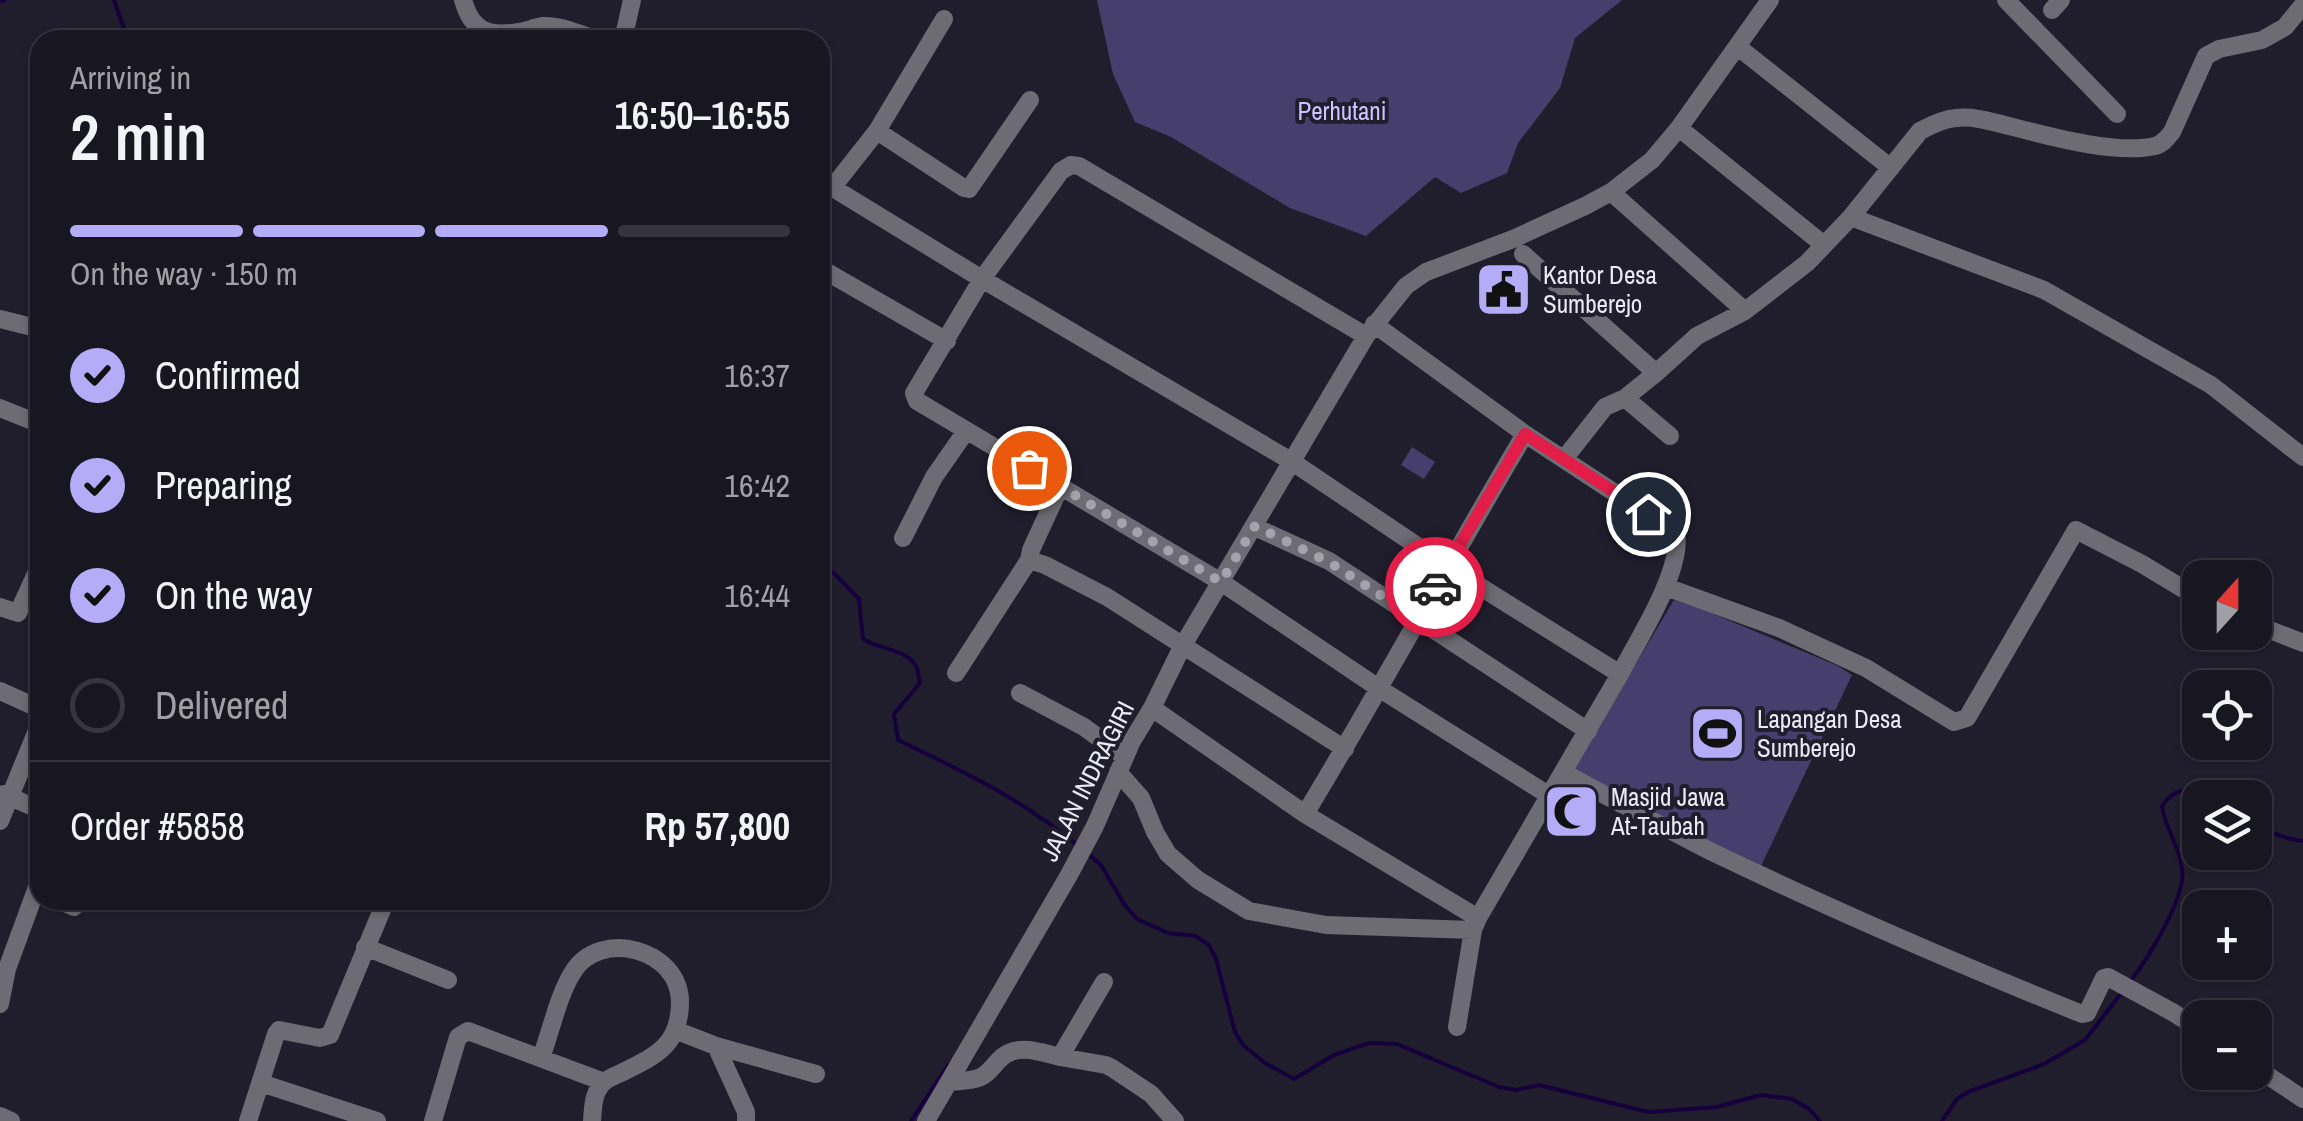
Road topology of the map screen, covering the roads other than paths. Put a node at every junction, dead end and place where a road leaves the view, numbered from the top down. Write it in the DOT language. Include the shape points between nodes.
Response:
graph roads {
  1 [pos="463,0"];
  2 [pos="632,0"];
  3 [pos="1770,0"];
  4 [pos="2006,0"];
  5 [pos="2303,6"];
  6 [pos="944,19"];
  7 [pos="485,30"];
  8 [pos="625,30"];
  9 [pos="1738,47"];
  10 [pos="1030,100"];
  11 [pos="2117,114"];
  12 [pos="1679,128"];
  13 [pos="877,132"];
  14 [pos="1891,168"];
  15 [pos="830,180"];
  16 [pos="830,186"];
  17 [pos="1610,192"];
  18 [pos="1851,217"];
  19 [pos="1824,245"];
  20 [pos="1522,254"];
  21 [pos="830,274"];
  22 [pos="982,279"];
  23 [pos="1745,311"];
  24 [pos="0,319"];
  25 [pos="30,326"];
  26 [pos="1370,330"];
  27 [pos="946,341"];
  28 [pos="1656,374"];
  29 [pos="1625,398"];
  30 [pos="0,408"];
  31 [pos="30,420"];
  32 [pos="966,431"];
  33 [pos="1525,434"];
  34 [pos="1670,436"];
  35 [pos="2303,457"];
  36 [pos="1564,460"];
  37 [pos="1291,461"];
  38 [pos="1060,487"];
  39 [pos="1255,526"];
  40 [pos="903,538"];
  41 [pos="1029,560"];
  42 [pos="1447,566"];
  43 [pos="1221,582"];
  44 [pos="30,587"];
  45 [pos="1666,587"];
  46 [pos="2182,588"];
  47 [pos="0,608"];
  48 [pos="1418,619"];
  49 [pos="2272,631"];
  50 [pos="2303,643"];
  51 [pos="1182,646"];
  52 [pos="956,673"];
  53 [pos="1620,674"];
  54 [pos="1380,689"];
  55 [pos="0,691"];
  56 [pos="1020,693"];
  57 [pos="30,704"];
  58 [pos="1152,708"];
  59 [pos="1588,731"];
  60 [pos="30,745"];
  61 [pos="1345,748"];
  62 [pos="1122,765"];
  63 [pos="1564,773"];
  64 [pos="6,795"];
  65 [pos="1550,796"];
  66 [pos="30,806"];
  67 [pos="1305,814"];
  68 [pos="0,821"];
  69 [pos="30,909"];
  70 [pos="382,910"];
  71 [pos="1476,924"];
  72 [pos="365,947"];
  73 [pos="448,980"];
  74 [pos="1104,982"];
  75 [pos="0,1004"];
  76 [pos="2182,1019"];
  77 [pos="1457,1027"];
  78 [pos="675,1030"];
  79 [pos="716,1046"];
  80 [pos="1060,1057"];
  81 [pos="542,1058"];
  82 [pos="816,1074"];
  83 [pos="2272,1078"];
  84 [pos="604,1082"];
  85 [pos="949,1082"];
  86 [pos="261,1083"];
  87 [pos="2303,1099"];
  88 [pos="0,1116"];
  89 [pos="439,1119"];
  90 [pos="11,1121"];
  91 [pos="248,1121"];
  92 [pos="376,1121"];
  93 [pos="592,1121"];
  94 [pos="746,1121"];
  95 [pos="926,1121"];
  96 [pos="1176,1121"];
  1 -- 7 [label="street" via="470,20"];
  2 -- 8 [label="street"];
  3 -- 9 [label="street, JALAN INDRAGIRI"];
  4 -- 11 [label="street"];
  5 -- 14 [label="street" via="2262,40 2206,56 2172,132 2156,146 2080,142 1956,118 1920,131"];
  6 -- 13 [label="street"];
  9 -- 12 [label="street, JALAN INDRAGIRI"];
  9 -- 14 [label="street"];
  10 -- 13 [label="street" via="969,189"];
  12 -- 17 [label="street, JALAN INDRAGIRI" via="1652,160"];
  12 -- 19 [label="street"];
  13 -- 15 [label="street"];
  14 -- 18 [label="street"];
  16 -- 22 [label="street"];
  17 -- 23 [label="street"];
  17 -- 26 [label="street, JALAN INDRAGIRI" via="1426,272"];
  18 -- 19 [label="street"];
  18 -- 35 [label="street" via="2044,290 2211,386"];
  19 -- 23 [label="street"];
  20 -- 28 [label="street"];
  21 -- 27 [label="street"];
  22 -- 26 [label="street" via="1060,170 1079,166"];
  22 -- 27 [label="street"];
  22 -- 37 [label="street"];
  23 -- 28 [label="street" via="1697,336"];
  24 -- 25 [label="street"];
  26 -- 33 [label="street"];
  26 -- 37 [label="street, JALAN INDRAGIRI"];
  27 -- 32 [label="street" via="914,396"];
  28 -- 29 [label="street"];
  29 -- 34 [label="street"];
  29 -- 36 [label="street" via="1605,407"];
  30 -- 31 [label="street"];
  32 -- 38 [label="street"];
  32 -- 40 [label="street"];
  33 -- 36 [label="street"];
  33 -- 42 [label="street"];
  36 -- 45 [label="street" via="1676,533"];
  37 -- 39 [label="street, JALAN INDRAGIRI"];
  37 -- 42 [label="street"];
  38 -- 41 [label="street"];
  38 -- 43 [label="street"];
  39 -- 43 [label="street, JALAN INDRAGIRI"];
  39 -- 48 [label="street" via="1329,562"];
  41 -- 51 [label="street" via="1107,598"];
  41 -- 52 [label="street"];
  42 -- 48 [label="street"];
  42 -- 53 [label="street"];
  43 -- 51 [label="street, JALAN INDRAGIRI"];
  43 -- 54 [label="street"];
  44 -- 47 [label="street" via="18,613"];
  45 -- 46 [label="street" via="1866,668 1954,722 1967,718 2076,530"];
  45 -- 53 [label="street"];
  48 -- 54 [label="street"];
  48 -- 59 [label="street"];
  49 -- 50 [label="street"];
  51 -- 58 [label="street, JALAN INDRAGIRI"];
  51 -- 61 [label="street"];
  53 -- 59 [label="street"];
  54 -- 61 [label="street"];
  54 -- 65 [label="street"];
  55 -- 57 [label="street"];
  56 -- 62 [label="street" via="1084,728"];
  58 -- 62 [label="street, JALAN INDRAGIRI"];
  58 -- 67 [label="street"];
  59 -- 63 [label="street"];
  60 -- 64 [label="street"];
  61 -- 67 [label="street"];
  62 -- 71 [label="street" via="1168,854 1248,911 1326,925"];
  62 -- 85 [label="street, JALAN INDRAGIRI" via="1069,874"];
  63 -- 65 [label="street"];
  63 -- 76 [label="street" via="1707,850 2082,1014 2108,977"];
  64 -- 66 [label="street"];
  64 -- 68 [label="street"];
  65 -- 71 [label="street"];
  67 -- 71 [label="street"];
  69 -- 75 [label="street"];
  70 -- 72 [label="street"];
  71 -- 77 [label="street"];
  72 -- 73 [label="street"];
  72 -- 86 [label="street" via="330,1035 279,1030"];
  74 -- 80 [label="street"];
  78 -- 79 [label="street"];
  78 -- 81 [label="street" via="680,1000 664,966 636,950 604,948 573,971"];
  78 -- 84 [label="street" via="662,1051"];
  79 -- 82 [label="street"];
  79 -- 94 [label="street"];
  80 -- 85 [label="street" via="1017,1050 979,1078"];
  80 -- 96 [label="street" via="1106,1064 1152,1094"];
  81 -- 84 [label="street"];
  81 -- 89 [label="street" via="463,1032"];
  83 -- 87 [label="street"];
  84 -- 93 [label="street"];
  85 -- 95 [label="street, JALAN INDRAGIRI"];
  86 -- 91 [label="street"];
  86 -- 92 [label="street"];
  88 -- 90 [label="street"];
}
